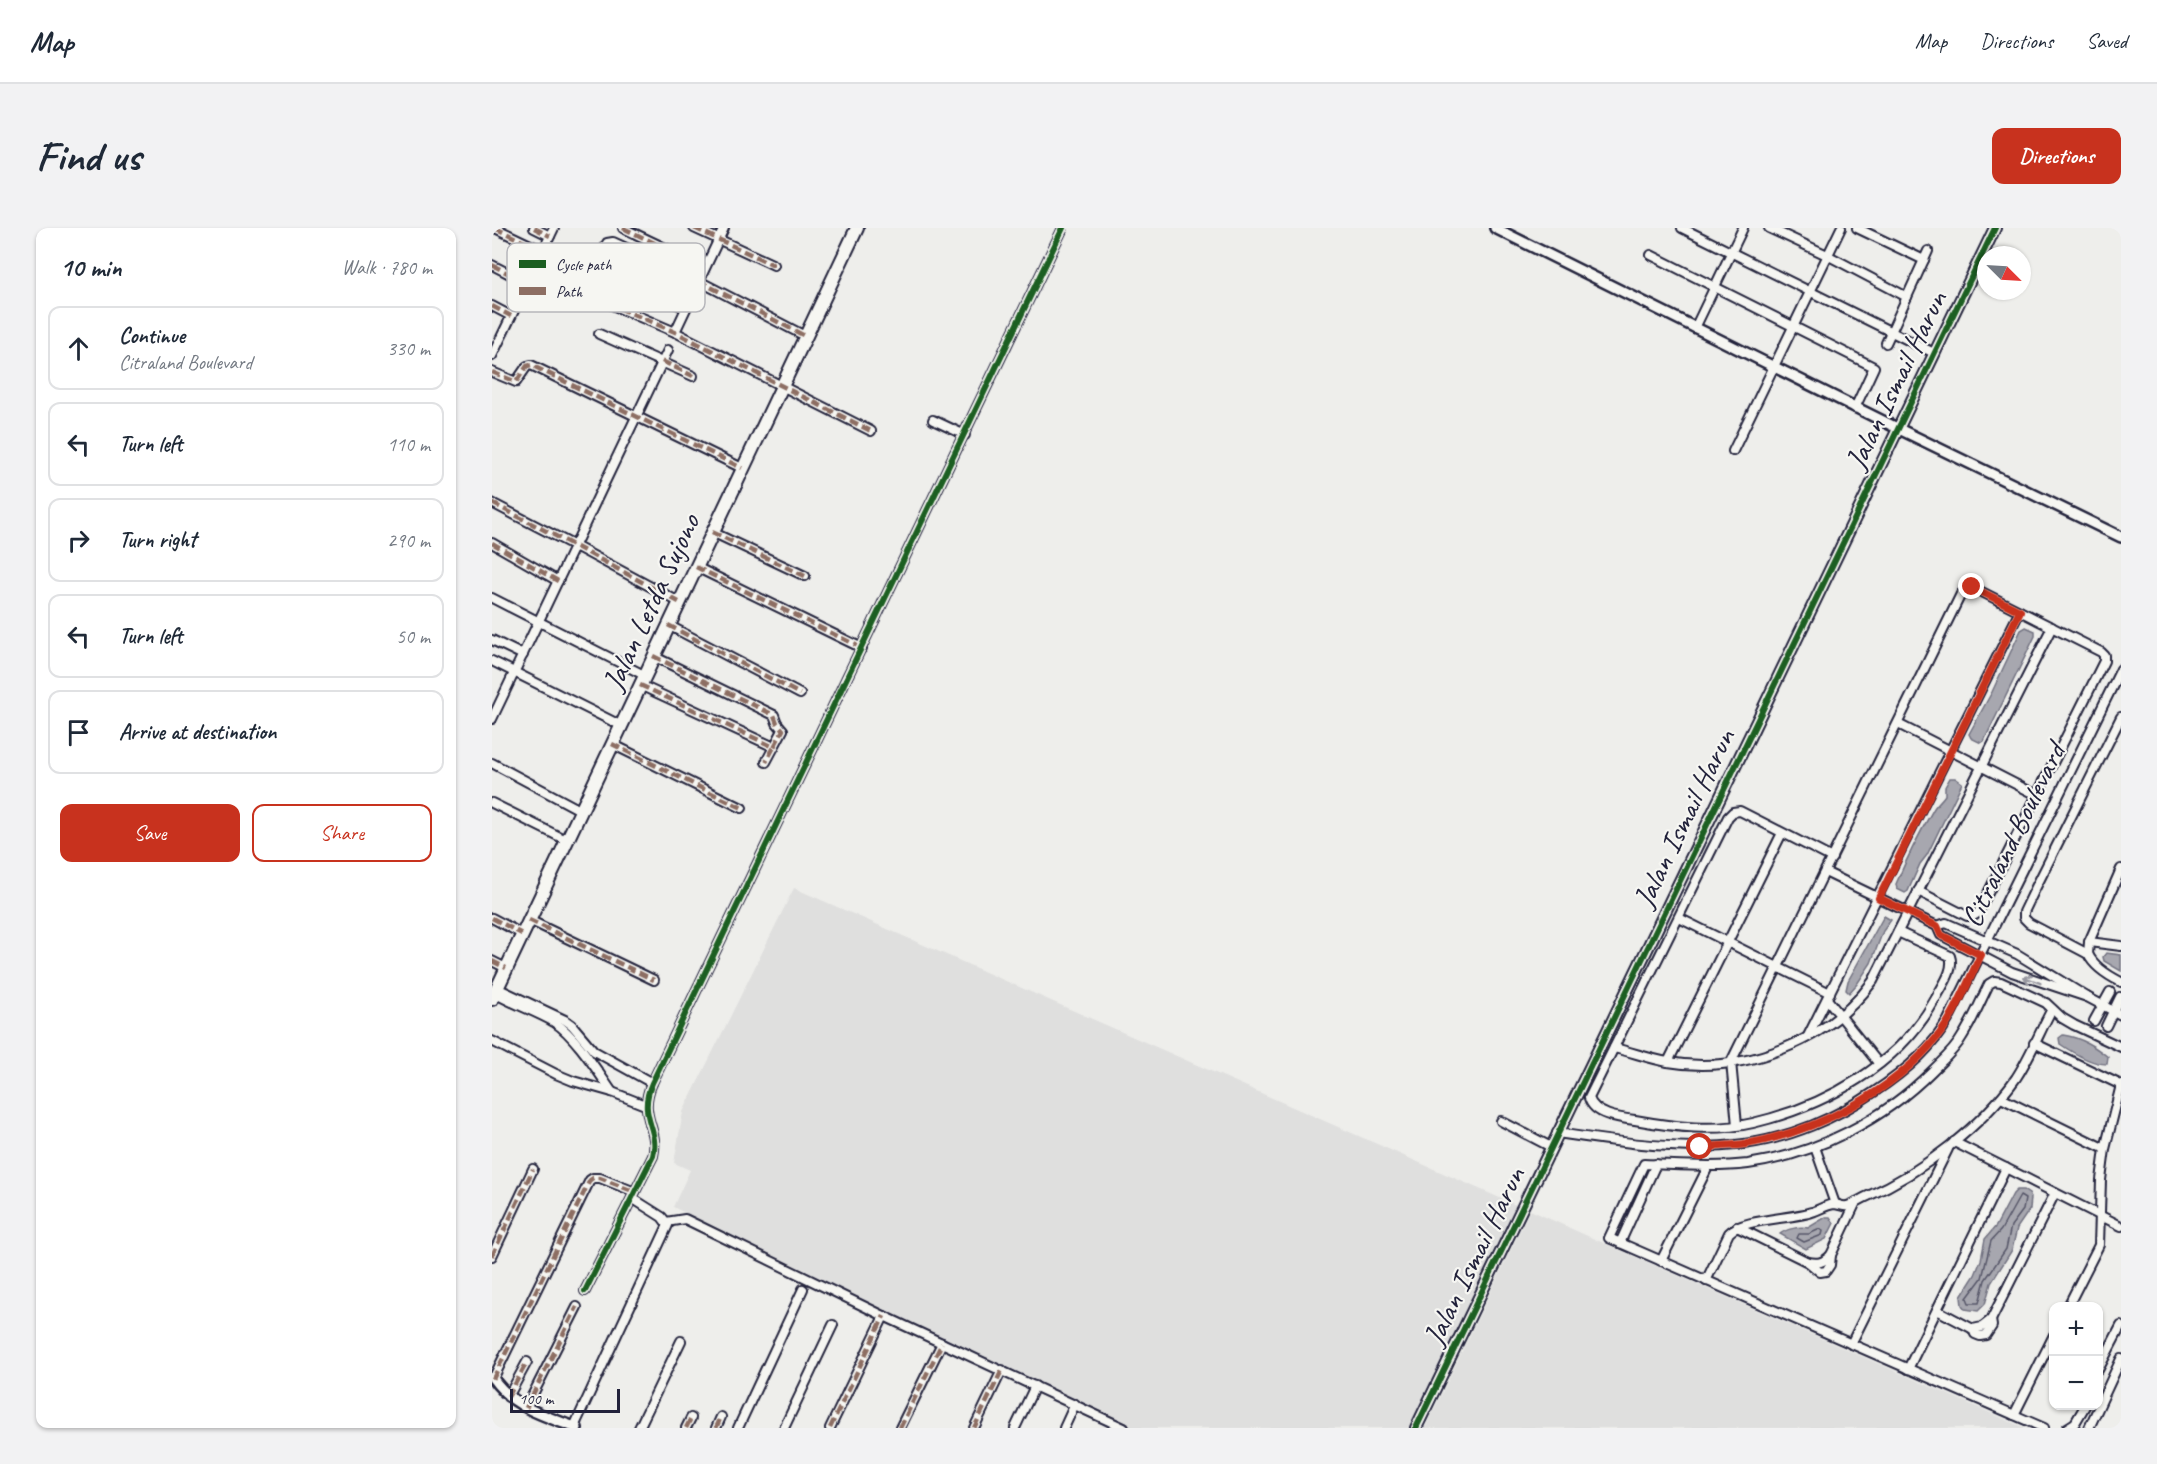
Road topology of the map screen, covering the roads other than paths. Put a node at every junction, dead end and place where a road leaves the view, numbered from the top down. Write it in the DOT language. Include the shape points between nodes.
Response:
graph roads {
  1 [pos="534,228"];
  2 [pos="554,228"];
  3 [pos="623,228"];
  4 [pos="694,228"];
  5 [pos="724,228"];
  6 [pos="857,228"];
  7 [pos="1063,228"];
  8 [pos="1495,228"];
  9 [pos="1682,228"];
  10 [pos="1743,228"];
  11 [pos="1769,228"];
  12 [pos="1840,228"];
  13 [pos="1857,228"];
  14 [pos="1995,228"];
  15 [pos="494,229"];
  16 [pos="550,236"];
  17 [pos="718,240"];
  18 [pos="525,243"];
  19 [pos="547,243"];
  20 [pos="655,243"];
  21 [pos="1928,251"];
  22 [pos="1731,252"];
  23 [pos="1651,255"];
  24 [pos="1827,255"];
  25 [pos="1924,260"];
  26 [pos="492,265"];
  27 [pos="774,265"];
  28 [pos="705,267"];
  29 [pos="507,273"];
  30 [pos="705,284"];
  31 [pos="1714,287"];
  32 [pos="1810,292"];
  33 [pos="1907,297"];
  34 [pos="492,306"];
  35 [pos="513,312"];
  36 [pos="628,312"];
  37 [pos="684,312"];
  38 [pos="511,316"];
  39 [pos="1793,326"];
  40 [pos="1695,328"];
  41 [pos="675,332"];
  42 [pos="1891,333"];
  43 [pos="599,334"];
  44 [pos="805,336"];
  45 [pos="1886,343"];
  46 [pos="668,350"];
  47 [pos="1934,353"];
  48 [pos="492,356"];
  49 [pos="662,361"];
  50 [pos="1774,367"];
  51 [pos="492,372"];
  52 [pos="693,376"];
  53 [pos="781,387"];
  54 [pos="1855,408"];
  55 [pos="635,417"];
  56 [pos="933,420"];
  57 [pos="1897,428"];
  58 [pos="871,431"];
  59 [pos="965,435"];
  60 [pos="1733,452"];
  61 [pos="742,468"];
  62 [pos="492,503"];
  63 [pos="712,532"];
  64 [pos="2121,537"];
  65 [pos="492,543"];
  66 [pos="575,546"];
  67 [pos="696,567"];
  68 [pos="805,576"];
  69 [pos="558,581"];
  70 [pos="492,598"];
  71 [pos="679,602"];
  72 [pos="2020,611"];
  73 [pos="539,622"];
  74 [pos="668,625"];
  75 [pos="2052,627"];
  76 [pos="492,640"];
  77 [pos="862,648"];
  78 [pos="523,655"];
  79 [pos="653,656"];
  80 [pos="492,661"];
  81 [pos="2121,669"];
  82 [pos="514,672"];
  83 [pos="642,680"];
  84 [pos="800,694"];
  85 [pos="2121,717"];
  86 [pos="492,718"];
  87 [pos="1898,724"];
  88 [pos="620,725"];
  89 [pos="612,744"];
  90 [pos="774,747"];
  91 [pos="1951,751"];
  92 [pos="766,762"];
  93 [pos="492,763"];
  94 [pos="1981,766"];
  95 [pos="2037,795"];
  96 [pos="492,803"];
  97 [pos="742,808"];
  98 [pos="580,810"];
  99 [pos="1782,833"];
  100 [pos="566,840"];
  101 [pos="1832,858"];
  102 [pos="1825,872"];
  103 [pos="2120,873"];
  104 [pos="1918,891"];
  105 [pos="1879,898"];
  106 [pos="1908,912"];
  107 [pos="492,918"];
  108 [pos="1678,918"];
  109 [pos="529,920"];
  110 [pos="1937,926"];
  111 [pos="1898,932"];
  112 [pos="522,934"];
  113 [pos="1987,942"];
  114 [pos="2089,942"];
  115 [pos="1728,943"];
  116 [pos="2121,946"];
  117 [pos="2088,954"];
  118 [pos="1981,955"];
  119 [pos="492,961"];
  120 [pos="1778,967"];
  121 [pos="506,968"];
  122 [pos="654,980"];
  123 [pos="2115,985"];
  124 [pos="494,996"];
  125 [pos="1829,996"];
  126 [pos="2087,997"];
  127 [pos="2120,997"];
  128 [pos="2103,1006"];
  129 [pos="2052,1009"];
  130 [pos="2113,1011"];
  131 [pos="1840,1016"];
  132 [pos="2121,1016"];
  133 [pos="2092,1027"];
  134 [pos="2103,1032"];
  135 [pos="1808,1038"];
  136 [pos="492,1041"];
  137 [pos="2034,1043"];
  138 [pos="2121,1047"];
  139 [pos="1614,1048"];
  140 [pos="1668,1062"];
  141 [pos="1731,1062"];
  142 [pos="1878,1064"];
  143 [pos="652,1083"];
  144 [pos="2121,1085"];
  145 [pos="612,1092"];
  146 [pos="2001,1098"];
  147 [pos="645,1105"];
  148 [pos="1501,1121"];
  149 [pos="1737,1125"];
  150 [pos="1557,1133"];
  151 [pos="1952,1144"];
  152 [pos="1815,1147"];
  153 [pos="1551,1148"];
  154 [pos="2106,1149"];
  155 [pos="1707,1167"];
  156 [pos="2006,1168"];
  157 [pos="533,1170"];
  158 [pos="2055,1192"];
  159 [pos="633,1195"];
  160 [pos="1856,1202"];
  161 [pos="1835,1204"];
  162 [pos="2099,1215"];
  163 [pos="666,1222"];
  164 [pos="2121,1226"];
  165 [pos="1737,1227"];
  166 [pos="492,1256"];
  167 [pos="1661,1261"];
  168 [pos="1706,1281"];
  169 [pos="803,1289"];
  170 [pos="585,1291"];
  171 [pos="2070,1302"];
  172 [pos="577,1307"];
  173 [pos="1937,1310"];
  174 [pos="884,1316"];
  175 [pos="833,1325"];
  176 [pos="2121,1326"];
  177 [pos="681,1341"];
  178 [pos="942,1343"];
  179 [pos="1851,1344"];
  180 [pos="2049,1345"];
  181 [pos="2121,1359"];
  182 [pos="2103,1361"];
  183 [pos="527,1362"];
  184 [pos="1908,1369"];
  185 [pos="1002,1370"];
  186 [pos="493,1378"];
  187 [pos="1035,1386"];
  188 [pos="508,1397"];
  189 [pos="1075,1404"];
  190 [pos="526,1408"];
  191 [pos="2083,1410"];
  192 [pos="2014,1415"];
  193 [pos="691,1418"];
  194 [pos="721,1418"];
  195 [pos="575,1427"];
  196 [pos="639,1428"];
  197 [pos="686,1428"];
  198 [pos="716,1428"];
  199 [pos="738,1428"];
  200 [pos="784,1428"];
  201 [pos="830,1428"];
  202 [pos="900,1428"];
  203 [pos="974,1428"];
  204 [pos="1015,1428"];
  205 [pos="1064,1428"];
  206 [pos="1125,1428"];
  207 [pos="1416,1428"];
  208 [pos="2044,1428"];
  209 [pos="2067,1428"];
  210 [pos="2089,1428"];
  1 -- 16 [label="street"];
  2 -- 16 [label="street"];
  3 -- 20 [label="street"];
  4 -- 17 [label="street"];
  5 -- 17 [label="street"];
  6 -- 44 [label="highway, Jalan Letda Sujono"];
  7 -- 59 [label="street"];
  8 -- 40 [label="street"];
  9 -- 22 [label="street"];
  10 -- 22 [label="street"];
  11 -- 24 [label="street"];
  12 -- 24 [label="street"];
  13 -- 25 [label="street"];
  14 -- 47 [label="street, Jalan Ismail Harun"];
  15 -- 18 [label="street"];
  16 -- 19 [label="street"];
  17 -- 27 [label="street"];
  17 -- 28 [label="street"];
  21 -- 25 [label="street"];
  22 -- 31 [label="street"];
  22 -- 32 [label="street"];
  23 -- 31 [label="street"];
  24 -- 32 [label="street"];
  24 -- 33 [label="street"];
  25 -- 33 [label="street"];
  26 -- 29 [label="street"];
  30 -- 44 [label="street"];
  31 -- 39 [label="street"];
  31 -- 40 [label="street"];
  32 -- 39 [label="street"];
  32 -- 42 [label="street"];
  33 -- 42 [label="street"];
  34 -- 38 [label="street"];
  35 -- 38 [label="street"];
  36 -- 41 [label="street"];
  37 -- 41 [label="street"];
  38 -- 48 [label="street"];
  39 -- 50 [label="street"];
  39 -- 54 [label="street" via="1874,367"];
  40 -- 50 [label="street"];
  41 -- 53 [label="street"];
  42 -- 45 [label="street"];
  42 -- 47 [label="street"];
  43 -- 49 [label="street"];
  44 -- 53 [label="highway, Jalan Letda Sujono"];
  46 -- 49 [label="street"];
  47 -- 57 [label="street, Jalan Ismail Harun"];
  49 -- 52 [label="street"];
  49 -- 55 [label="street"];
  50 -- 54 [label="street"];
  50 -- 60 [label="street"];
  51 -- 55 [label="street" via="516,382 530,365"];
  53 -- 58 [label="street"];
  53 -- 61 [label="highway, Jalan Letda Sujono"];
  54 -- 57 [label="street"];
  55 -- 61 [label="street"];
  55 -- 66 [label="street"];
  56 -- 59 [label="street"];
  57 -- 64 [label="street"];
  57 -- 150 [label="street, Jalan Ismail Harun"];
  59 -- 77 [label="street"];
  61 -- 63 [label="highway, Jalan Letda Sujono"];
  62 -- 66 [label="street"];
  63 -- 67 [label="highway, Jalan Letda Sujono"];
  63 -- 68 [label="street"];
  65 -- 69 [label="street"];
  66 -- 69 [label="street"];
  66 -- 71 [label="street"];
  67 -- 71 [label="highway, Jalan Letda Sujono"];
  67 -- 77 [label="street"];
  69 -- 73 [label="street"];
  70 -- 73 [label="street"];
  71 -- 74 [label="highway, Jalan Letda Sujono"];
  72 -- 75 [label="street"];
  72 -- 87 [label="street" via="1972,587 1966,589"];
  72 -- 91 [label="street"];
  73 -- 78 [label="street"];
  73 -- 83 [label="street"];
  74 -- 79 [label="highway, Jalan Letda Sujono"];
  74 -- 84 [label="street"];
  75 -- 94 [label="street"];
  75 -- 95 [label="street" via="2101,651 2104,661"];
  76 -- 78 [label="street"];
  77 -- 143 [label="street"];
  78 -- 82 [label="street"];
  79 -- 83 [label="highway, Jalan Letda Sujono"];
  79 -- 90 [label="street" via="774,715 783,730"];
  80 -- 82 [label="street"];
  81 -- 113 [label="street, Citraland Boulevard"];
  82 -- 86 [label="street"];
  82 -- 88 [label="street"];
  83 -- 88 [label="highway, Jalan Letda Sujono"];
  83 -- 90 [label="street"];
  85 -- 117 [label="street" via="2024,912 2029,923"];
  87 -- 91 [label="street"];
  87 -- 101 [label="street"];
  88 -- 89 [label="highway, Jalan Letda Sujono"];
  89 -- 97 [label="street"];
  89 -- 98 [label="highway, Jalan Letda Sujono"];
  90 -- 92 [label="street"];
  91 -- 94 [label="street"];
  91 -- 105 [label="street"];
  93 -- 98 [label="street"];
  94 -- 95 [label="street"];
  94 -- 104 [label="street"];
  95 -- 104 [label="street" via="1978,913 1967,916"];
  96 -- 100 [label="street"];
  98 -- 100 [label="highway, Jalan Letda Sujono"];
  99 -- 101 [label="street"];
  99 -- 108 [label="street" via="1740,811 1733,812"];
  99 -- 115 [label="street"];
  100 -- 109 [label="highway, Jalan Letda Sujono"];
  101 -- 102 [label="street"];
  102 -- 105 [label="street"];
  102 -- 120 [label="street"];
  103 -- 114 [label="street"];
  104 -- 106 [label="street"];
  105 -- 106 [label="street"];
  105 -- 125 [label="street"];
  106 -- 110 [label="street"];
  106 -- 111 [label="street"];
  107 -- 112 [label="street"];
  108 -- 115 [label="street"];
  108 -- 139 [label="street"];
  109 -- 112 [label="highway, Jalan Letda Sujono"];
  109 -- 122 [label="street"];
  110 -- 113 [label="street" via="1946,923"];
  110 -- 118 [label="street" via="1941,935"];
  111 -- 131 [label="street" via="1873,981"];
  111 -- 142 [label="street" via="1950,957 1952,968 1916,1031"];
  112 -- 121 [label="highway, Jalan Letda Sujono"];
  113 -- 118 [label="street, Citraland Boulevard"];
  113 -- 126 [label="street" via="2017,954"];
  114 -- 116 [label="street"];
  114 -- 117 [label="street"];
  115 -- 120 [label="street"];
  115 -- 140 [label="street"];
  117 -- 123 [label="street"];
  126 -- 118 [label="street, one-way" via="2012,972"];
  118 -- 150 [label="street, Citraland Boulevard" via="1940,1035 1890,1082 1826,1120 1744,1144 1700,1147 1658,1146"];
  119 -- 121 [label="street"];
  120 -- 125 [label="street"];
  120 -- 141 [label="street"];
  121 -- 124 [label="highway, Jalan Letda Sujono"];
  123 -- 128 [label="street"];
  124 -- 143 [label="street" via="565,1020 594,1051"];
  124 -- 145 [label="street" via="554,1022"];
  125 -- 131 [label="street"];
  125 -- 135 [label="street"];
  126 -- 128 [label="street"];
  127 -- 130 [label="street"];
  128 -- 130 [label="street"];
  128 -- 133 [label="street"];
  129 -- 133 [label="street" via="2062,1018"];
  129 -- 137 [label="street"];
  129 -- 152 [label="street" via="1994,981 1962,1038 1919,1084 1887,1109"];
  130 -- 132 [label="street"];
  130 -- 134 [label="street"];
  131 -- 135 [label="street"];
  131 -- 142 [label="street"];
  133 -- 134 [label="street"];
  134 -- 138 [label="street"];
  135 -- 141 [label="street"];
  136 -- 145 [label="street" via="556,1074"];
  137 -- 144 [label="street"];
  137 -- 146 [label="street"];
  139 -- 140 [label="street"];
  139 -- 149 [label="street" via="1588,1098 1599,1111 1669,1126"];
  140 -- 141 [label="street"];
  141 -- 149 [label="street"];
  142 -- 149 [label="street" via="1834,1094"];
  143 -- 147 [label="street"];
  144 -- 154 [label="street"];
  145 -- 147 [label="street"];
  146 -- 151 [label="street"];
  146 -- 154 [label="street"];
  147 -- 159 [label="street" via="654,1152"];
  148 -- 153 [label="street"];
  150 -- 153 [label="street, Jalan Ismail Harun"];
  151 -- 156 [label="street"];
  151 -- 160 [label="street" via="1921,1167"];
  151 -- 179 [label="street"];
  152 -- 155 [label="street" via="1749,1164"];
  152 -- 161 [label="street"];
  153 -- 207 [label="street, Jalan Ismail Harun"];
  154 -- 162 [label="street"];
  155 -- 167 [label="street"];
  155 -- 167 [label="street" via="1644,1164 1609,1238"];
  156 -- 158 [label="street"];
  156 -- 173 [label="street"];
  157 -- 166 [label="street"];
  158 -- 162 [label="street"];
  158 -- 173 [label="street" via="1986,1335 1975,1334 1973,1329"];
  159 -- 163 [label="street"];
  159 -- 170 [label="street"];
  159 -- 186 [label="street" via="600,1178 591,1179"];
  160 -- 161 [label="street" via="1845,1207"];
  160 -- 165 [label="street" via="1826,1271 1820,1272 1808,1262"];
  161 -- 165 [label="street"];
  162 -- 164 [label="street"];
  162 -- 171 [label="street" via="2098,1245"];
  163 -- 174 [label="street" via="685,1219"];
  163 -- 195 [label="street" via="668,1225"];
  165 -- 168 [label="street" via="1729,1233"];
  167 -- 168 [label="street"];
  168 -- 179 [label="street"];
  169 -- 199 [label="street"];
  172 -- 190 [label="street"];
  173 -- 184 [label="street"];
  174 -- 178 [label="street"];
  174 -- 201 [label="street"];
  175 -- 200 [label="street"];
  176 -- 182 [label="street"];
  177 -- 196 [label="street"];
  178 -- 185 [label="street"];
  178 -- 202 [label="street"];
  179 -- 184 [label="street"];
  180 -- 192 [label="street"];
  181 -- 210 [label="street"];
  183 -- 188 [label="street"];
  184 -- 192 [label="street"];
  185 -- 187 [label="street"];
  185 -- 203 [label="street"];
  186 -- 188 [label="street"];
  187 -- 189 [label="street"];
  187 -- 204 [label="street"];
  188 -- 190 [label="street"];
  189 -- 205 [label="street"];
  189 -- 206 [label="street"];
  190 -- 195 [label="street"];
  191 -- 209 [label="street"];
  192 -- 208 [label="street"];
  193 -- 197 [label="street"];
  194 -- 198 [label="street"];
}
